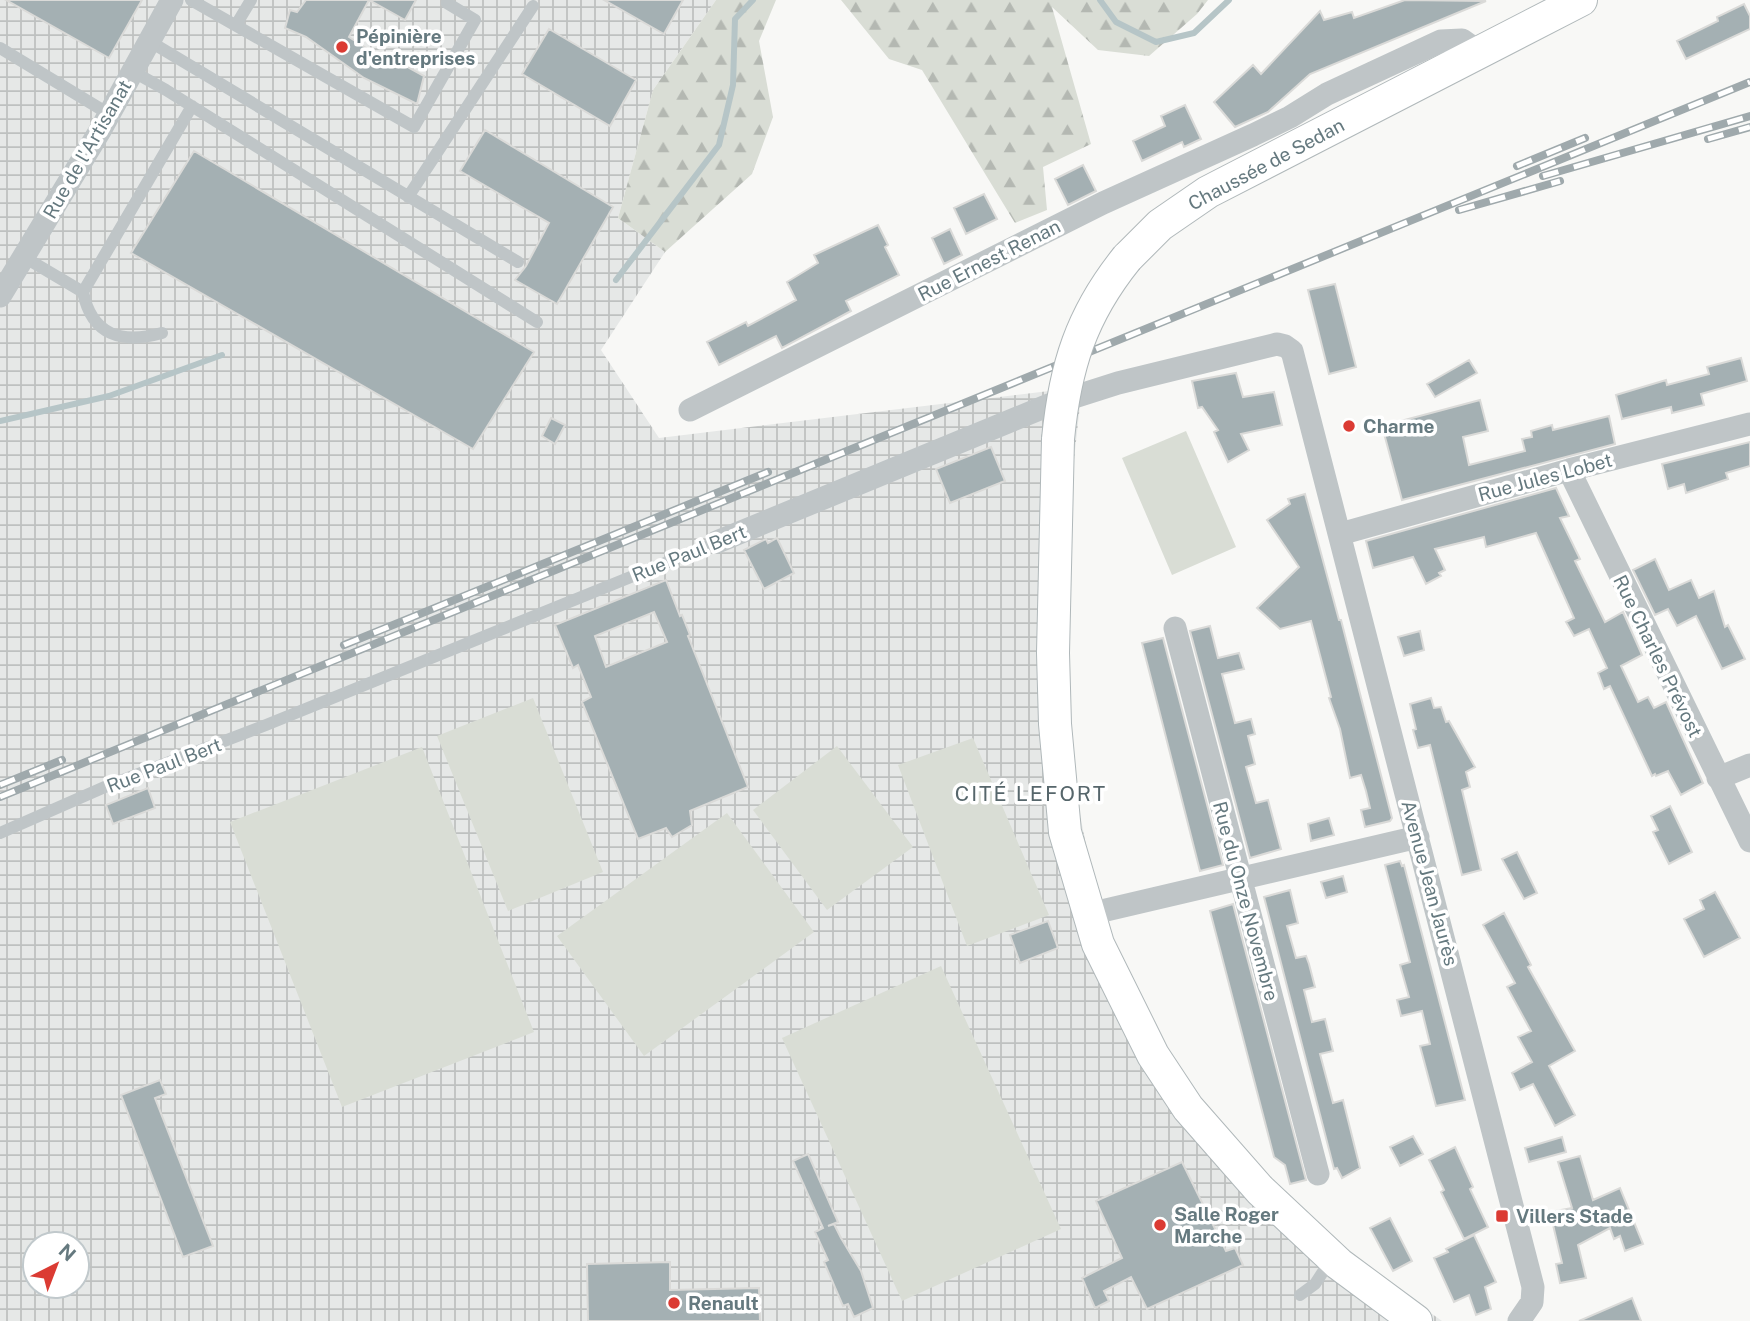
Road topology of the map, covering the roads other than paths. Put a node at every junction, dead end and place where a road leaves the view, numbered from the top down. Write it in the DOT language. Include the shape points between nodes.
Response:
graph roads {
  1 [pos="172,0"];
  2 [pos="191,0"];
  3 [pos="251,0"];
  4 [pos="1581,0"];
  5 [pos="447,3"];
  6 [pos="533,6"];
  7 [pos="236,26"];
  8 [pos="149,41"];
  9 [pos="0,48"];
  10 [pos="1479,52"];
  11 [pos="132,71"];
  12 [pos="192,106"];
  13 [pos="109,114"];
  14 [pos="1290,117"];
  15 [pos="408,197"];
  16 [pos="24,257"];
  17 [pos="518,262"];
  18 [pos="83,292"];
  19 [pos="0,296"];
  20 [pos="537,322"];
  21 [pos="162,333"];
  22 [pos="690,410"];
  23 [pos="1750,424"];
  24 [pos="1319,450"];
  25 [pos="1569,470"];
  26 [pos="1340,534"];
  27 [pos="717,542"];
  28 [pos="1175,628"];
  29 [pos="1750,765"];
  30 [pos="1718,778"];
  31 [pos="0,832"];
  32 [pos="1418,837"];
  33 [pos="1750,842"];
  34 [pos="1241,878"];
  35 [pos="1089,914"];
  36 [pos="1318,1174"];
  37 [pos="1332,1258"];
  38 [pos="1300,1294"];
  39 [pos="1525,1319"];
  40 [pos="1416,1321"];
  1 -- 8 [label="street, Rue de l'Artisanat"];
  2 -- 7 [label="lane"];
  3 -- 7 [label="lane"];
  4 -- 10 [label="main road, Chaussée de Sedan"];
  5 -- 7 [label="lane" via="475,20 414,127"];
  6 -- 15 [label="lane"];
  8 -- 11 [label="street, Rue de l'Artisanat"];
  8 -- 15 [label="lane"];
  9 -- 13 [label="lane"];
  10 -- 14 [label="street, Chaussée de Sedan" via="1462,40 1441,41 1327,94"];
  10 -- 35 [label="main road, Chaussée de Sedan, bridge" via="1189,203 1128,258 1099,296 1077,342 1062,397 1058,439 1053,653 1065,832"];
  11 -- 12 [label="lane"];
  11 -- 13 [label="street, Rue de l'Artisanat"];
  12 -- 18 [label="lane"];
  12 -- 20 [label="lane"];
  13 -- 16 [label="street, Rue de l'Artisanat"];
  14 -- 22 [label="street, Rue Ernest Renan" via="1103,203"];
  15 -- 17 [label="lane"];
  16 -- 18 [label="lane"];
  16 -- 19 [label="street, Rue de l'Artisanat"];
  18 -- 21 [label="lane" via="87,310 110,334 144,338"];
  23 -- 25 [label="street, Rue Jules Lobet"];
  24 -- 26 [label="street, Avenue Jean Jaurès"];
  24 -- 27 [label="street, Rue Paul Bert" via="1296,359 1292,351 1278,344 1049,405"];
  25 -- 26 [label="street, Rue Jules Lobet"];
  25 -- 30 [label="street, Rue Charles Prévost"];
  26 -- 32 [label="street, Avenue Jean Jaurès"];
  27 -- 31 [label="lane, Rue Paul Bert"];
  28 -- 34 [label="street, Rue du Onze Novembre"];
  29 -- 30 [label="street"];
  30 -- 33 [label="street, Rue Charles Prévost"];
  32 -- 34 [label="street"];
  32 -- 39 [label="street, Avenue Jean Jaurès" via="1533,1287"];
  34 -- 35 [label="street"];
  34 -- 36 [label="street, Rue du Onze Novembre"];
  35 -- 37 [label="main road, Chaussée de Sedan" via="1098,944 1153,1055 1188,1108 1260,1190"];
  37 -- 38 [label="lane" via="1315,1284"];
  37 -- 40 [label="main road, Chaussée de Sedan"];
}
